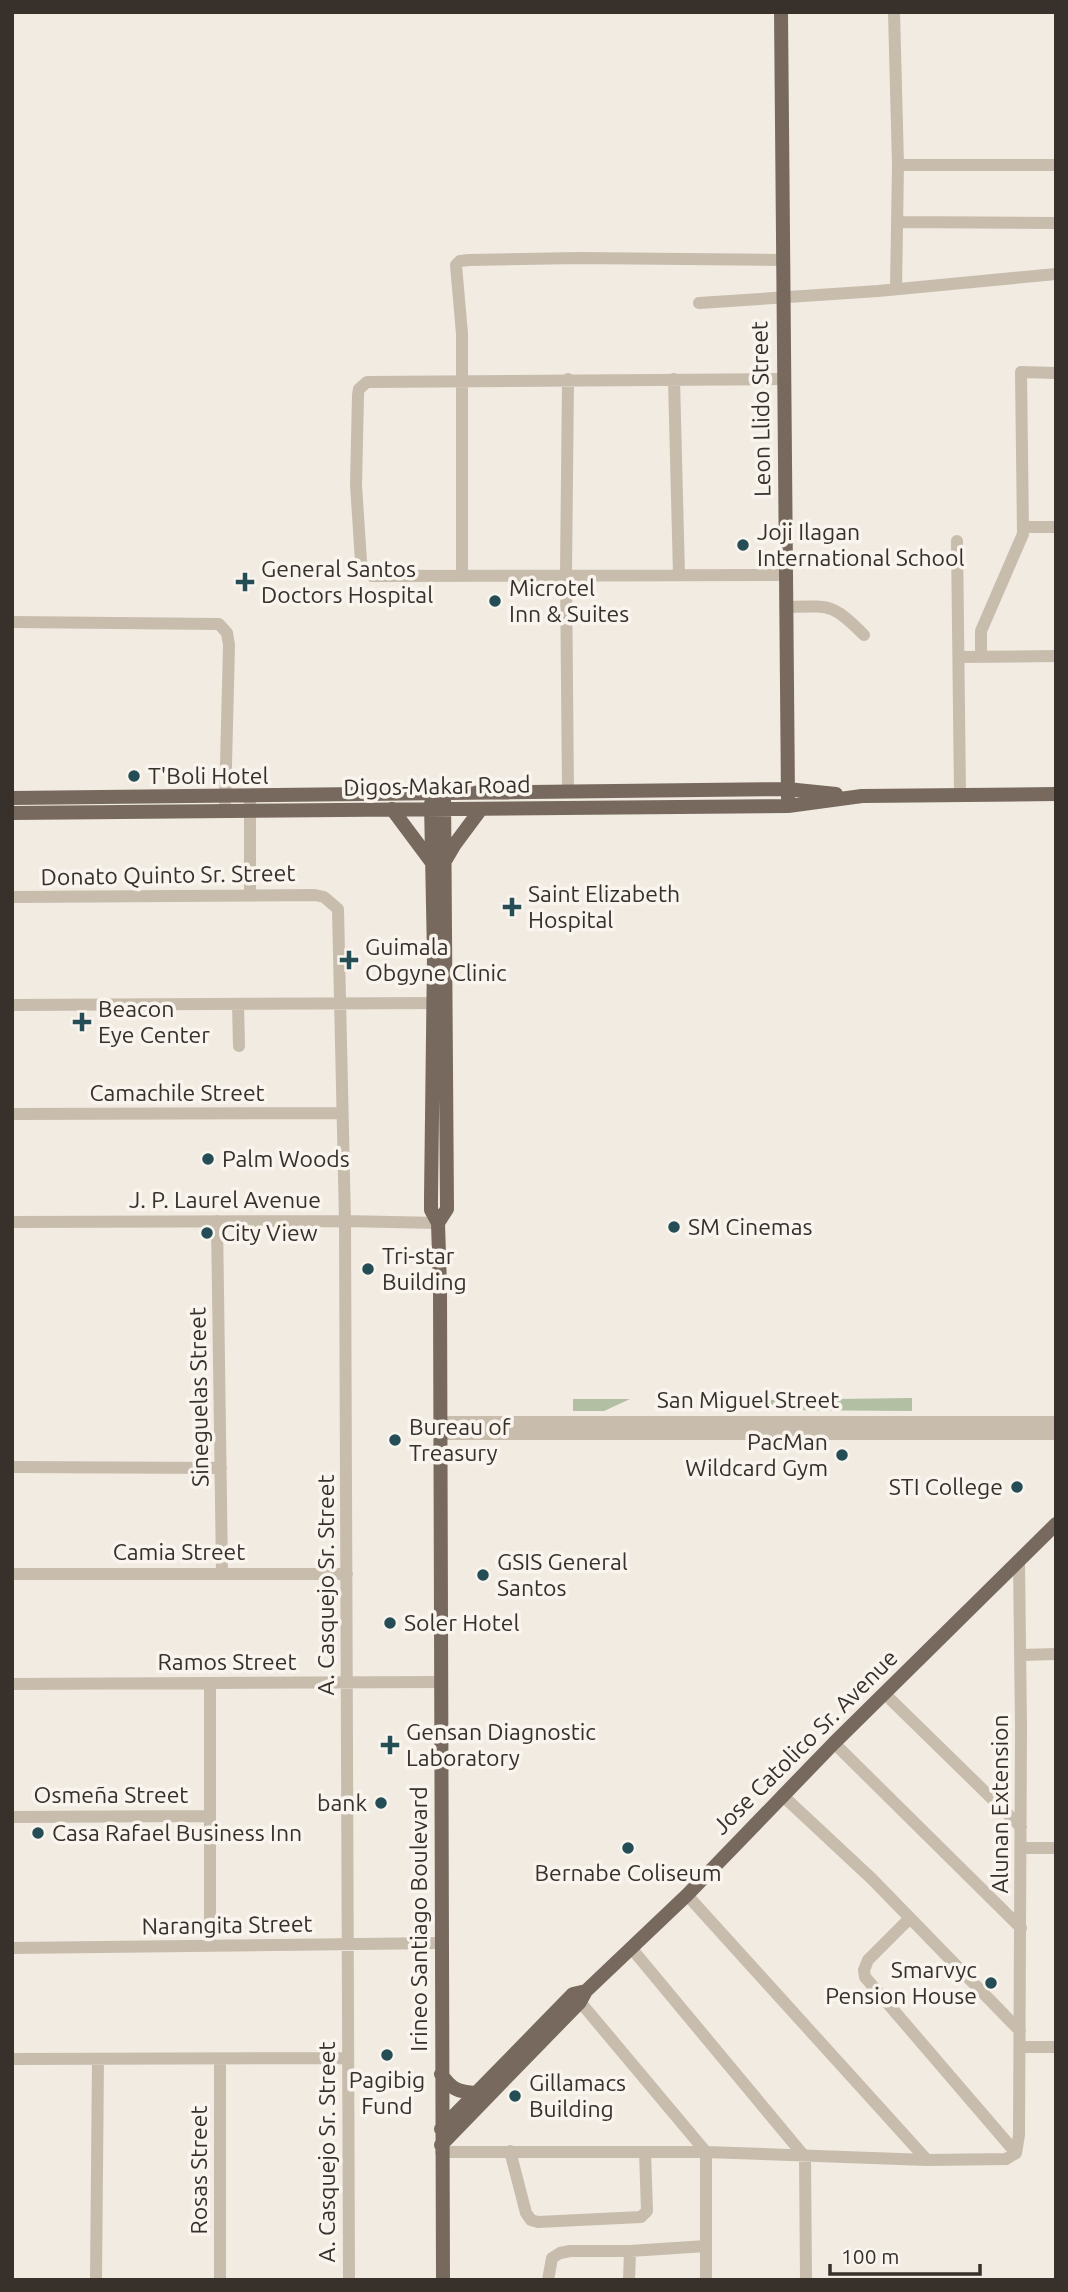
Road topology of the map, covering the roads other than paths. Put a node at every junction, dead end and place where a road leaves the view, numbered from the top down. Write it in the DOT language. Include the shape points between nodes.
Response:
graph roads {
  1 [pos="780,12"];
  2 [pos="894,12"];
  3 [pos="898,165"];
  4 [pos="1056,165"];
  5 [pos="898,222"];
  6 [pos="1056,223"];
  7 [pos="782,260"];
  8 [pos="1056,274"];
  9 [pos="897,289"];
  10 [pos="783,298"];
  11 [pos="699,303"];
  12 [pos="1056,373"];
  13 [pos="568,379"];
  14 [pos="674,379"];
  15 [pos="783,379"];
  16 [pos="461,381"];
  17 [pos="1023,527"];
  18 [pos="1056,527"];
  19 [pos="957,541"];
  20 [pos="566,574"];
  21 [pos="462,575"];
  22 [pos="679,575"];
  23 [pos="787,575"];
  24 [pos="786,607"];
  25 [pos="12,622"];
  26 [pos="981,631"];
  27 [pos="958,632"];
  28 [pos="864,635"];
  29 [pos="1056,656"];
  30 [pos="959,657"];
  31 [pos="981,657"];
  32 [pos="787,789"];
  33 [pos="568,792"];
  34 [pos="437,793"];
  35 [pos="1056,794"];
  36 [pos="960,795"];
  37 [pos="862,796"];
  38 [pos="12,799"];
  39 [pos="225,803"];
  40 [pos="250,803"];
  41 [pos="788,806"];
  42 [pos="392,809"];
  43 [pos="438,809"];
  44 [pos="481,809"];
  45 [pos="12,813"];
  46 [pos="439,863"];
  47 [pos="250,894"];
  48 [pos="12,897"];
  49 [pos="324,897"];
  50 [pos="439,1003"];
  51 [pos="341,1004"];
  52 [pos="12,1005"];
  53 [pos="237,1005"];
  54 [pos="239,1046"];
  55 [pos="342,1113"];
  56 [pos="12,1114"];
  57 [pos="218,1221"];
  58 [pos="345,1221"];
  59 [pos="12,1222"];
  60 [pos="438,1223"];
  61 [pos="1056,1422"];
  62 [pos="440,1428"];
  63 [pos="1056,1434"];
  64 [pos="12,1467"];
  65 [pos="221,1468"];
  66 [pos="1056,1524"];
  67 [pos="1019,1562"];
  68 [pos="222,1572"];
  69 [pos="12,1574"];
  70 [pos="347,1574"];
  71 [pos="1056,1654"];
  72 [pos="1021,1655"];
  73 [pos="441,1682"];
  74 [pos="347,1683"];
  75 [pos="12,1684"];
  76 [pos="210,1684"];
  77 [pos="885,1694"];
  78 [pos="834,1743"];
  79 [pos="782,1795"];
  80 [pos="210,1816"];
  81 [pos="12,1817"];
  82 [pos="1021,1827"];
  83 [pos="1021,1848"];
  84 [pos="1056,1848"];
  85 [pos="687,1895"];
  86 [pos="910,1918"];
  87 [pos="1021,1928"];
  88 [pos="443,1943"];
  89 [pos="348,1944"];
  90 [pos="210,1946"];
  91 [pos="12,1948"];
  92 [pos="632,1949"];
  93 [pos="580,1996"];
  94 [pos="1020,2031"];
  95 [pos="1020,2047"];
  96 [pos="1056,2047"];
  97 [pos="12,2059"];
  98 [pos="98,2059"];
  99 [pos="220,2059"];
  100 [pos="348,2059"];
  101 [pos="441,2074"];
  102 [pos="476,2093"];
  103 [pos="441,2129"];
  104 [pos="441,2148"];
  105 [pos="510,2151"];
  106 [pos="645,2152"];
  107 [pos="706,2152"];
  108 [pos="1016,2153"];
  109 [pos="805,2157"];
  110 [pos="927,2160"];
  111 [pos="706,2246"];
  112 [pos="630,2251"];
  113 [pos="96,2280"];
  114 [pos="220,2280"];
  115 [pos="349,2280"];
  116 [pos="443,2280"];
  117 [pos="548,2280"];
  118 [pos="629,2280"];
  119 [pos="706,2280"];
  120 [pos="806,2280"];
  1 -- 7 [label="main road, Leon Llido Street"];
  2 -- 3 [label="street"];
  3 -- 4 [label="street"];
  3 -- 5 [label="street"];
  5 -- 6 [label="street"];
  5 -- 9 [label="street"];
  7 -- 10 [label="main road, Leon Llido Street"];
  7 -- 16 [label="street" via="460,261 456,274"];
  8 -- 9 [label="street"];
  9 -- 10 [label="street"];
  10 -- 11 [label="street"];
  10 -- 15 [label="main road, Leon Llido Street"];
  12 -- 17 [label="street" via="1021,372"];
  13 -- 14 [label="street"];
  13 -- 16 [label="street"];
  13 -- 20 [label="street"];
  14 -- 15 [label="street"];
  14 -- 22 [label="street"];
  15 -- 23 [label="main road, Leon Llido Street"];
  16 -- 21 [label="street"];
  16 -- 21 [label="street" via="377,380 362,385 356,485 360,561 366,573"];
  17 -- 18 [label="street"];
  17 -- 26 [label="street"];
  19 -- 27 [label="street"];
  20 -- 21 [label="street"];
  20 -- 22 [label="street"];
  20 -- 33 [label="street"];
  22 -- 23 [label="street"];
  23 -- 24 [label="main road, Leon Llido Street"];
  24 -- 28 [label="street" via="826,607 841,612"];
  24 -- 32 [label="main road, Leon Llido Street"];
  25 -- 39 [label="street" via="219,624 229,645"];
  26 -- 27 [label="street"];
  26 -- 31 [label="street"];
  27 -- 30 [label="street"];
  29 -- 31 [label="street"];
  30 -- 31 [label="street"];
  30 -- 36 [label="street"];
  32 -- 33 [label="main road, Digos-Makar Road"];
  32 -- 37 [label="main road, Digos-Makar Road"];
  32 -- 41 [label="main road, Leon Llido Street"];
  33 -- 34 [label="main road, Digos-Makar Road"];
  34 -- 40 [label="main road, Digos-Makar Road"];
  34 -- 43 [label="main road, Irineo Santiago Boulevard"];
  35 -- 36 [label="main road, Digos-Makar Road"];
  36 -- 37 [label="main road, Digos-Makar Road"];
  37 -- 41 [label="main road, Digos-Makar Road"];
  38 -- 39 [label="main road, Digos-Makar Road"];
  39 -- 40 [label="main road, Digos-Makar Road"];
  39 -- 45 [label="main road, Digos-Makar Road"];
  40 -- 42 [label="main road, Digos-Makar Road"];
  40 -- 47 [label="street"];
  41 -- 44 [label="main road, Digos-Makar Road"];
  42 -- 43 [label="main road, Digos-Makar Road"];
  42 -- 46 [label="main road"];
  43 -- 44 [label="main road, Digos-Makar Road"];
  43 -- 46 [label="main road, Irineo Santiago Boulevard"];
  44 -- 46 [label="main road"];
  46 -- 50 [label="main road, Irineo Santiago Boulevard"];
  47 -- 48 [label="street, Donato Quinto Sr. Street"];
  47 -- 49 [label="street, Donato Quinto Sr. Street"];
  49 -- 51 [label="street, A. Casquejo Sr. Street" via="340,915"];
  50 -- 51 [label="street"];
  50 -- 60 [label="main road, Irineo Santiago Boulevard" via="447,1209"];
  51 -- 53 [label="street"];
  51 -- 55 [label="street, A. Casquejo Sr. Street"];
  52 -- 53 [label="street"];
  53 -- 54 [label="street"];
  55 -- 56 [label="street, Camachile Street"];
  55 -- 58 [label="street, A. Casquejo Sr. Street"];
  57 -- 58 [label="street, J. P. Laurel Avenue"];
  57 -- 59 [label="street, J. P. Laurel Avenue"];
  57 -- 65 [label="street, Sineguelas Street"];
  58 -- 60 [label="street, J. P. Laurel Avenue"];
  58 -- 70 [label="street, A. Casquejo Sr. Street"];
  60 -- 62 [label="main road, Irineo Santiago Boulevard"];
  61 -- 62 [label="street, San Miguel Street"];
  62 -- 63 [label="street, San Miguel Street"];
  62 -- 73 [label="main road, Irineo Santiago Boulevard"];
  64 -- 65 [label="street"];
  65 -- 68 [label="street, Sineguelas Street"];
  66 -- 67 [label="main road, Jose Catolico Sr. Avenue"];
  67 -- 72 [label="street, Alunan Extension"];
  67 -- 77 [label="main road, Jose Catolico Sr. Avenue"];
  68 -- 69 [label="street, Camia Street"];
  68 -- 70 [label="street, Camia Street"];
  70 -- 74 [label="street, A. Casquejo Sr. Street"];
  71 -- 72 [label="street"];
  72 -- 82 [label="street, Alunan Extension"];
  73 -- 74 [label="street, Ramos Street"];
  73 -- 88 [label="main road, Irineo Santiago Boulevard"];
  74 -- 76 [label="street, Ramos Street"];
  74 -- 89 [label="street, A. Casquejo Sr. Street"];
  75 -- 76 [label="street, Ramos Street"];
  76 -- 80 [label="street"];
  77 -- 78 [label="main road, Jose Catolico Sr. Avenue"];
  77 -- 82 [label="street"];
  78 -- 79 [label="main road, Jose Catolico Sr. Avenue"];
  78 -- 87 [label="street"];
  79 -- 85 [label="main road, Jose Catolico Sr. Avenue"];
  79 -- 86 [label="street"];
  80 -- 81 [label="street, Osmeña Street"];
  80 -- 90 [label="street"];
  82 -- 83 [label="street, Alunan Extension"];
  83 -- 84 [label="street"];
  83 -- 87 [label="street, Alunan Extension"];
  85 -- 92 [label="main road, Jose Catolico Sr. Avenue"];
  85 -- 110 [label="street"];
  86 -- 94 [label="street"];
  86 -- 108 [label="street" via="868,1960 865,1977"];
  87 -- 94 [label="street, Alunan Extension"];
  88 -- 89 [label="street, Narangita Street"];
  88 -- 101 [label="main road, Irineo Santiago Boulevard"];
  89 -- 90 [label="street, Narangita Street"];
  89 -- 100 [label="street, A. Casquejo Sr. Street"];
  90 -- 91 [label="street, Narangita Street"];
  92 -- 93 [label="main road, Jose Catolico Sr. Avenue"];
  92 -- 109 [label="street"];
  93 -- 102 [label="main road, Jose Catolico Sr. Avenue"];
  93 -- 104 [label="main road, Jose Catolico Sr. Avenue"];
  93 -- 107 [label="street"];
  94 -- 95 [label="street, Alunan Extension"];
  95 -- 96 [label="street"];
  95 -- 108 [label="street, Alunan Extension"];
  97 -- 98 [label="street"];
  98 -- 99 [label="street"];
  98 -- 113 [label="street"];
  99 -- 100 [label="street"];
  99 -- 114 [label="street, Rosas Street"];
  100 -- 115 [label="street, A. Casquejo Sr. Street"];
  101 -- 102 [label="main road" via="450,2088"];
  101 -- 103 [label="main road, Irineo Santiago Boulevard"];
  102 -- 103 [label="main road, Jose Catolico Sr. Avenue"];
  103 -- 104 [label="main road, Irineo Santiago Boulevard"];
  104 -- 105 [label="street"];
  104 -- 116 [label="main road, Irineo Santiago Boulevard"];
  105 -- 106 [label="street"];
  105 -- 106 [label="street" via="526,2213 538,2222 641,2217 647,2211"];
  106 -- 107 [label="street"];
  107 -- 109 [label="street"];
  107 -- 111 [label="street"];
  108 -- 110 [label="street" via="1006,2159"];
  109 -- 110 [label="street"];
  109 -- 120 [label="street"];
  111 -- 112 [label="street"];
  111 -- 119 [label="street"];
  112 -- 117 [label="street" via="560,2253 552,2258"];
  112 -- 118 [label="street"];
}
